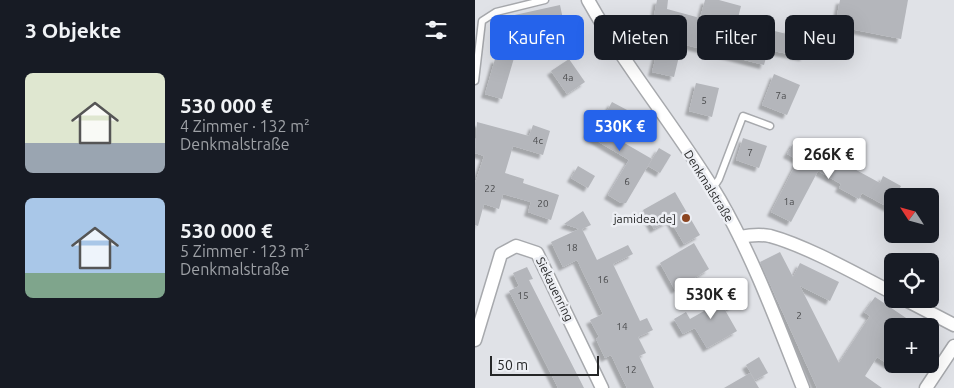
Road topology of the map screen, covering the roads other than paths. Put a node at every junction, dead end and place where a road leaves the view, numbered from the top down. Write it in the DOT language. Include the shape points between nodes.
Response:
graph roads {
  1 [pos="545,0"];
  2 [pos="588,0"];
  3 [pos="475,81"];
  4 [pos="770,126"];
  5 [pos="713,189"];
  6 [pos="740,237"];
  7 [pos="884,288"];
  8 [pos="921,308"];
  9 [pos="954,325"];
  10 [pos="475,340"];
  11 [pos="954,346"];
  12 [pos="602,388"];
  13 [pos="803,388"];
  14 [pos="926,388"];
  1 -- 3 [label="lane" via="496,12 482,21"];
  2 -- 5 [label="street, Denkmalstraße" via="608,36"];
  4 -- 5 [label="lane" via="743,116"];
  5 -- 6 [label="street, Denkmalstraße"];
  6 -- 7 [label="street" via="770,236"];
  6 -- 13 [label="street, Denkmalstraße"];
  8 -- 9 [label="street"];
  10 -- 12 [label="street, Siekauenring" via="501,254 516,246 537,253"];
  11 -- 14 [label="street"];
}
